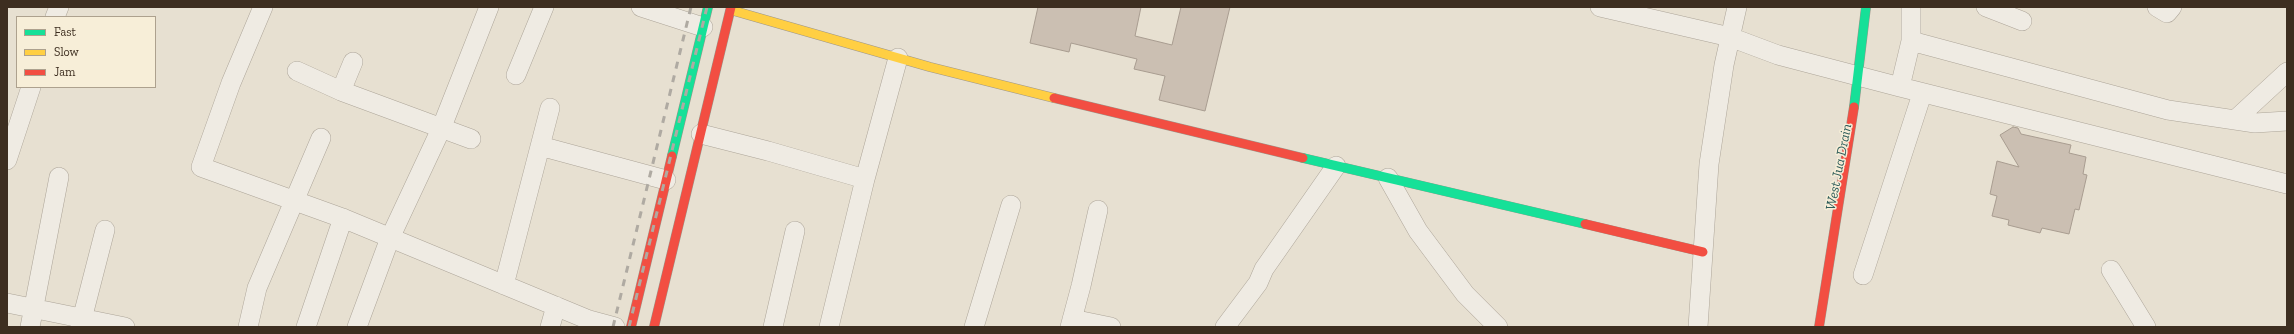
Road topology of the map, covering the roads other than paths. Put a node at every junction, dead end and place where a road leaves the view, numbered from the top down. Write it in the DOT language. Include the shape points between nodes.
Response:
graph roads {
  1 [pos="489,7"];
  2 [pos="544,7"];
  3 [pos="641,7"];
  4 [pos="708,7"];
  5 [pos="1600,7"];
  6 [pos="1737,7"];
  7 [pos="1866,7"];
  8 [pos="1912,7"];
  9 [pos="1986,7"];
  10 [pos="2157,7"];
  11 [pos="2172,7"];
  12 [pos="731,8"];
  13 [pos="257,9"];
  14 [pos="2022,21"];
  15 [pos="703,27"];
  16 [pos="1730,37"];
  17 [pos="1910,41"];
  18 [pos="898,58"];
  19 [pos="353,62"];
  20 [pos="297,71"];
  21 [pos="2287,72"];
  22 [pos="516,75"];
  23 [pos="1859,78"];
  24 [pos="1900,87"];
  25 [pos="31,88"];
  26 [pos="341,91"];
  27 [pos="1922,94"];
  28 [pos="550,108"];
  29 [pos="2235,120"];
  30 [pos="2287,121"];
  31 [pos="441,130"];
  32 [pos="701,134"];
  33 [pos="321,138"];
  34 [pos="470,139"];
  35 [pos="540,146"];
  36 [pos="7,160"];
  37 [pos="1336,166"];
  38 [pos="59,177"];
  39 [pos="1388,178"];
  40 [pos="865,179"];
  41 [pos="666,180"];
  42 [pos="2287,184"];
  43 [pos="294,201"];
  44 [pos="1011,205"];
  45 [pos="1098,210"];
  46 [pos="342,218"];
  47 [pos="105,230"];
  48 [pos="795,231"];
  49 [pos="390,238"];
  50 [pos="1703,252"];
  51 [pos="2112,270"];
  52 [pos="1863,275"];
  53 [pos="504,284"];
  54 [pos="7,303"];
  55 [pos="556,306"];
  56 [pos="34,308"];
  57 [pos="81,323"];
  58 [pos="1071,323"];
  59 [pos="30,327"];
  60 [pos="125,327"];
  61 [pos="248,327"];
  62 [pos="306,327"];
  63 [pos="357,327"];
  64 [pos="550,327"];
  65 [pos="615,327"];
  66 [pos="632,327"];
  67 [pos="654,327"];
  68 [pos="773,327"];
  69 [pos="829,327"];
  70 [pos="974,327"];
  71 [pos="1111,327"];
  72 [pos="1225,327"];
  73 [pos="1498,327"];
  74 [pos="1698,327"];
  75 [pos="1819,327"];
  76 [pos="2146,327"];
  1 -- 31 [label="street"];
  2 -- 22 [label="street"];
  3 -- 15 [label="street"];
  4 -- 15 [label="street"];
  5 -- 16 [label="street"];
  6 -- 16 [label="street"];
  7 -- 23 [label="street"];
  8 -- 17 [label="street"];
  9 -- 14 [label="street"];
  10 -- 11 [label="street" via="2168,13"];
  12 -- 18 [label="street"];
  12 -- 32 [label="street"];
  13 -- 43 [label="street" via="201,167"];
  15 -- 41 [label="street"];
  16 -- 23 [label="street" via="1778,55"];
  16 -- 50 [label="street" via="1709,164"];
  17 -- 24 [label="street"];
  17 -- 29 [label="street" via="2168,110"];
  18 -- 37 [label="street"];
  18 -- 40 [label="street"];
  19 -- 26 [label="street"];
  20 -- 26 [label="street"];
  21 -- 29 [label="street"];
  23 -- 24 [label="street"];
  23 -- 75 [label="street"];
  24 -- 27 [label="street"];
  25 -- 36 [label="street"];
  26 -- 31 [label="street"];
  27 -- 42 [label="street"];
  27 -- 52 [label="street"];
  28 -- 35 [label="street"];
  29 -- 30 [label="street" via="2255,123"];
  31 -- 34 [label="street"];
  31 -- 49 [label="street"];
  32 -- 40 [label="street" via="768,150"];
  32 -- 67 [label="street"];
  33 -- 43 [label="street"];
  35 -- 41 [label="street"];
  35 -- 53 [label="street"];
  37 -- 39 [label="street"];
  37 -- 72 [label="street" via="1264,269 1258,283"];
  38 -- 56 [label="street"];
  39 -- 50 [label="street"];
  39 -- 73 [label="street" via="1418,231 1465,294"];
  40 -- 69 [label="street"];
  41 -- 66 [label="street"];
  43 -- 46 [label="street"];
  43 -- 61 [label="street" via="257,288"];
  44 -- 70 [label="street"];
  45 -- 58 [label="street"];
  46 -- 49 [label="street"];
  46 -- 62 [label="street"];
  47 -- 57 [label="street"];
  48 -- 68 [label="street"];
  49 -- 53 [label="street"];
  49 -- 63 [label="street"];
  50 -- 74 [label="street"];
  51 -- 76 [label="street"];
  53 -- 55 [label="street"];
  54 -- 56 [label="street"];
  55 -- 64 [label="street"];
  55 -- 65 [label="street" via="589,320"];
  56 -- 57 [label="street"];
  56 -- 59 [label="street"];
  57 -- 60 [label="street"];
  58 -- 71 [label="street" via="1094,322"];
}
